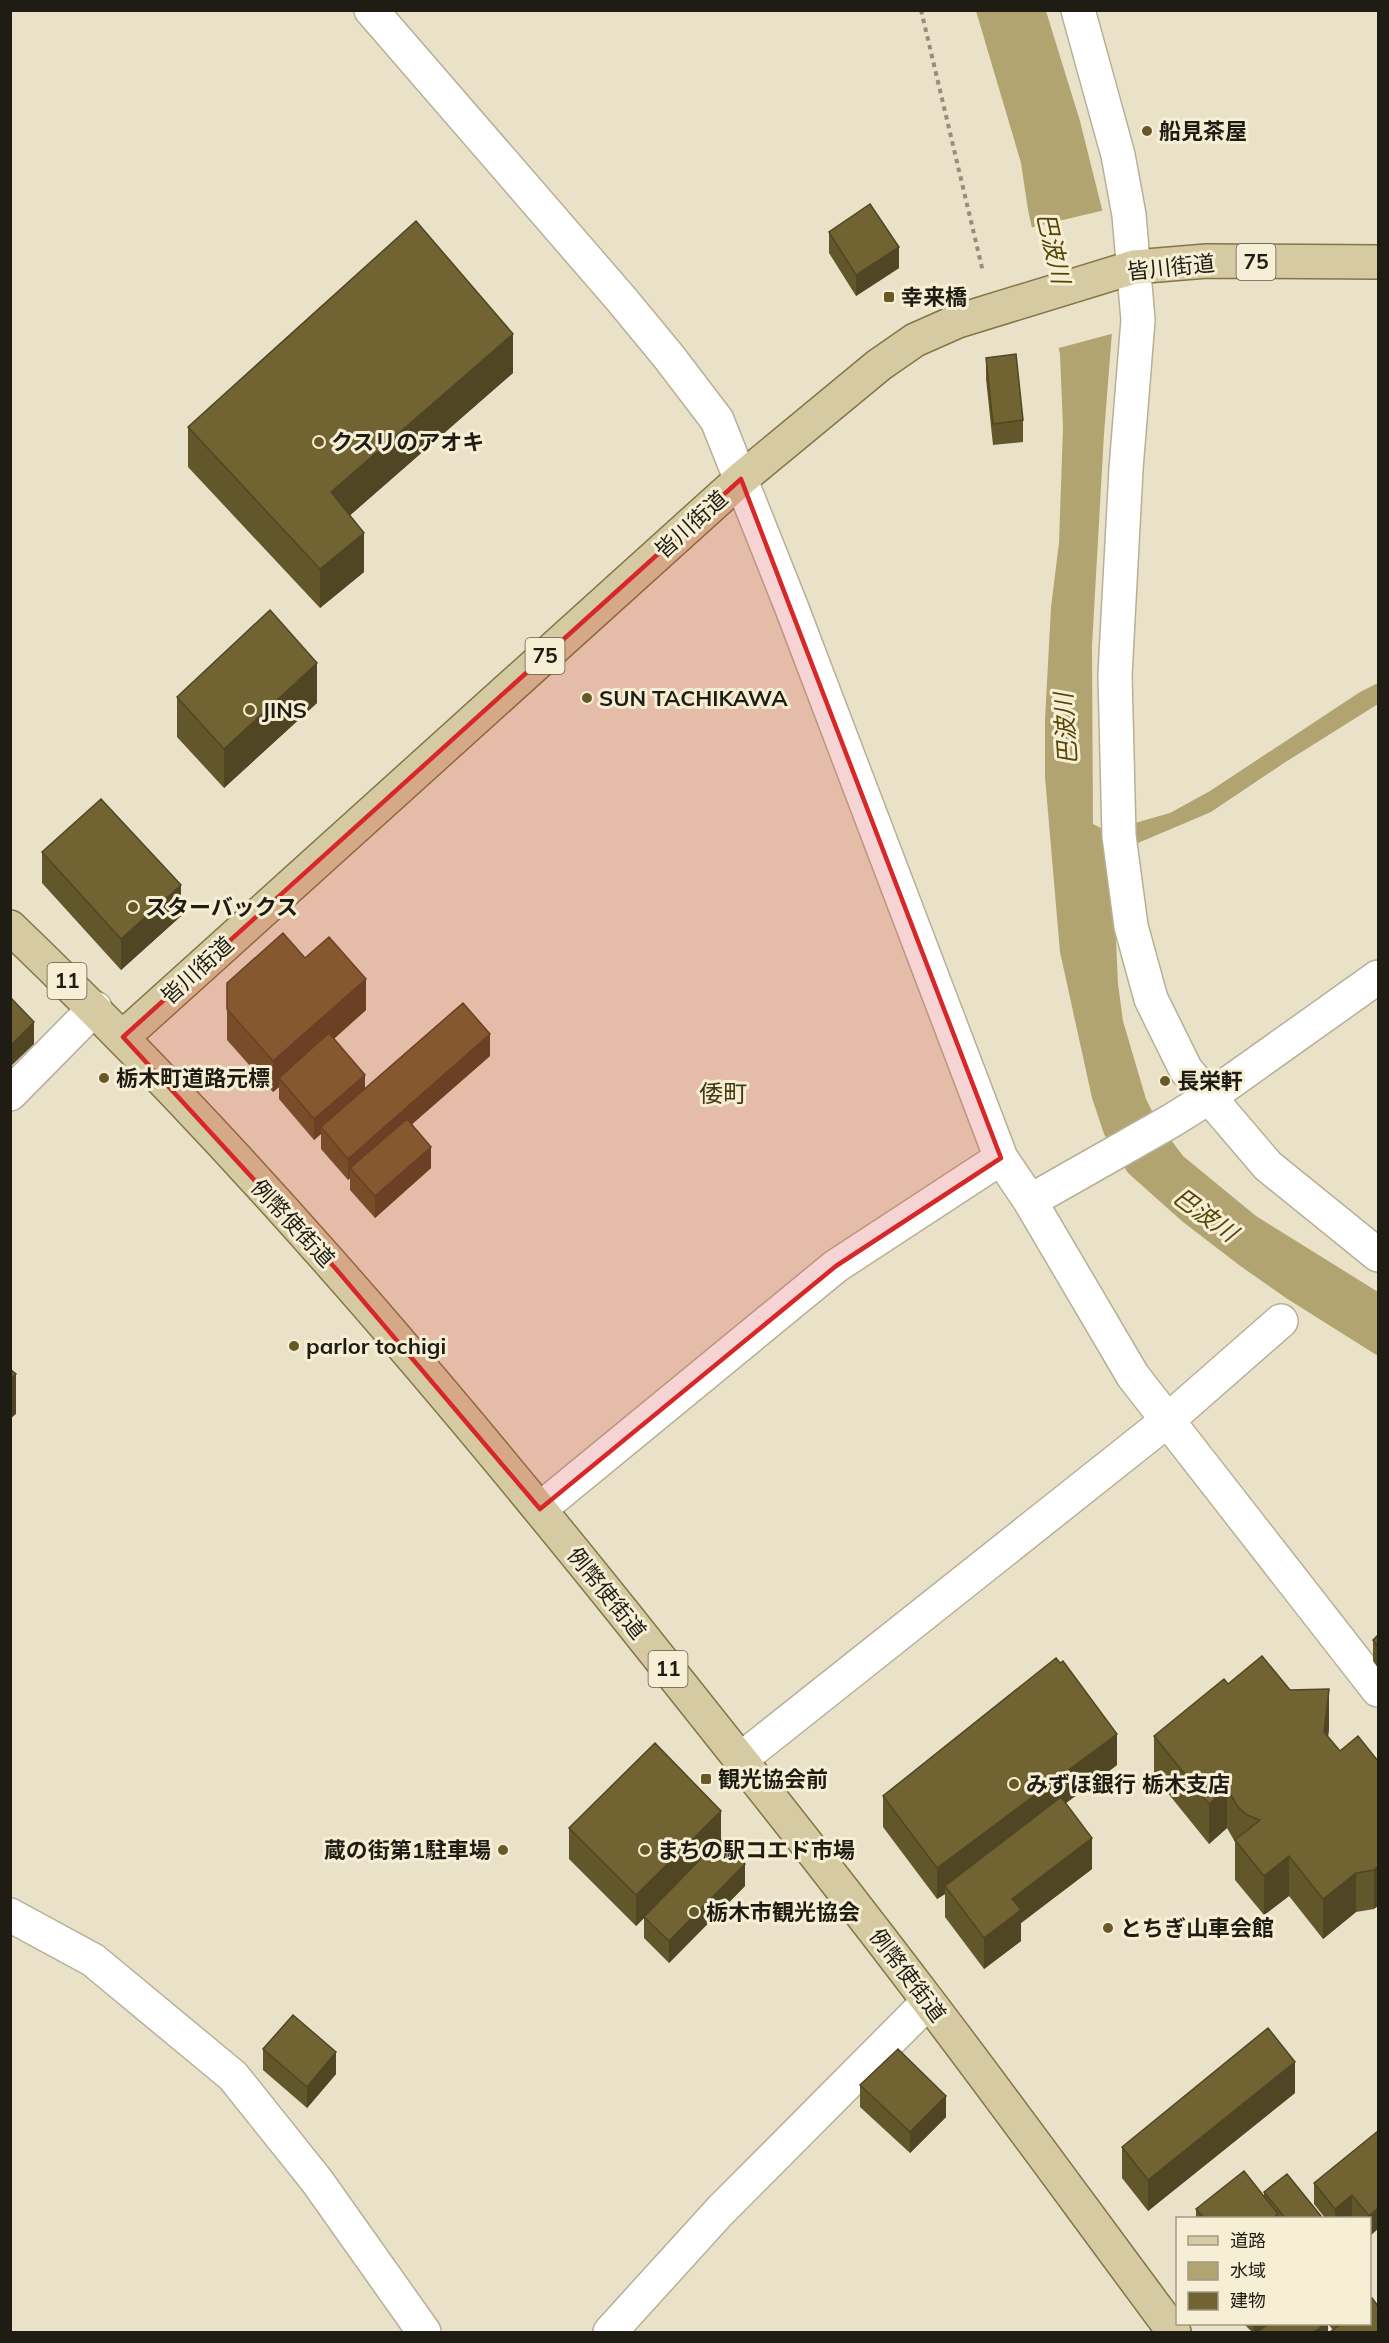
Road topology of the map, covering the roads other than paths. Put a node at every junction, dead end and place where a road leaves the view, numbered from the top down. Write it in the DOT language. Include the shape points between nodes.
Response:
graph roads {
  1 [pos="371,10"];
  2 [pos="1078,10"];
  3 [pos="1378,262"];
  4 [pos="1124,270"];
  5 [pos="741,479"];
  6 [pos="10,927"];
  7 [pos="1378,977"];
  8 [pos="95,1008"];
  9 [pos="123,1037"];
  10 [pos="10,1094"];
  11 [pos="1208,1098"];
  12 [pos="1002,1158"];
  13 [pos="1030,1201"];
  14 [pos="1378,1255"];
  15 [pos="1281,1321"];
  16 [pos="1168,1420"];
  17 [pos="540,1509"];
  18 [pos="1378,1690"];
  19 [pos="741,1760"];
  20 [pos="10,1915"];
  21 [pos="928,2002"];
  22 [pos="424,2332"];
  23 [pos="610,2332"];
  24 [pos="1174,2332"];
  1 -- 5 [label="street" via="669,357 717,420"];
  2 -- 4 [label="street" via="1119,155 1129,215"];
  3 -- 4 [label="main road, 皆川街道 / 75" via="1206,261"];
  4 -- 5 [label="main road, 皆川街道 / 75" via="958,321 915,340"];
  4 -- 11 [label="street" via="1138,320 1115,675 1119,836 1131,926 1151,999 1186,1070"];
  5 -- 9 [label="main road, 皆川街道 / 75"];
  5 -- 12 [label="street"];
  6 -- 8 [label="main road, 例幣使街道 / 11"];
  7 -- 11 [label="street"];
  8 -- 9 [label="main road, 例幣使街道 / 11"];
  8 -- 10 [label="street"];
  9 -- 17 [label="main road, 例幣使街道 / 11" via="336,1269"];
  11 -- 13 [label="street"];
  11 -- 14 [label="street" via="1268,1166"];
  12 -- 13 [label="street"];
  12 -- 17 [label="street" via="836,1266"];
  13 -- 16 [label="street" via="1133,1376"];
  15 -- 16 [label="street"];
  16 -- 18 [label="street"];
  16 -- 19 [label="street"];
  17 -- 19 [label="main road, 例幣使街道 / 11"];
  19 -- 21 [label="main road, 例幣使街道 / 11"];
  20 -- 22 [label="street" via="93,1960 233,2076 317,2181"];
  21 -- 23 [label="street" via="720,2211"];
  21 -- 24 [label="main road, 例幣使街道 / 11"];
}
